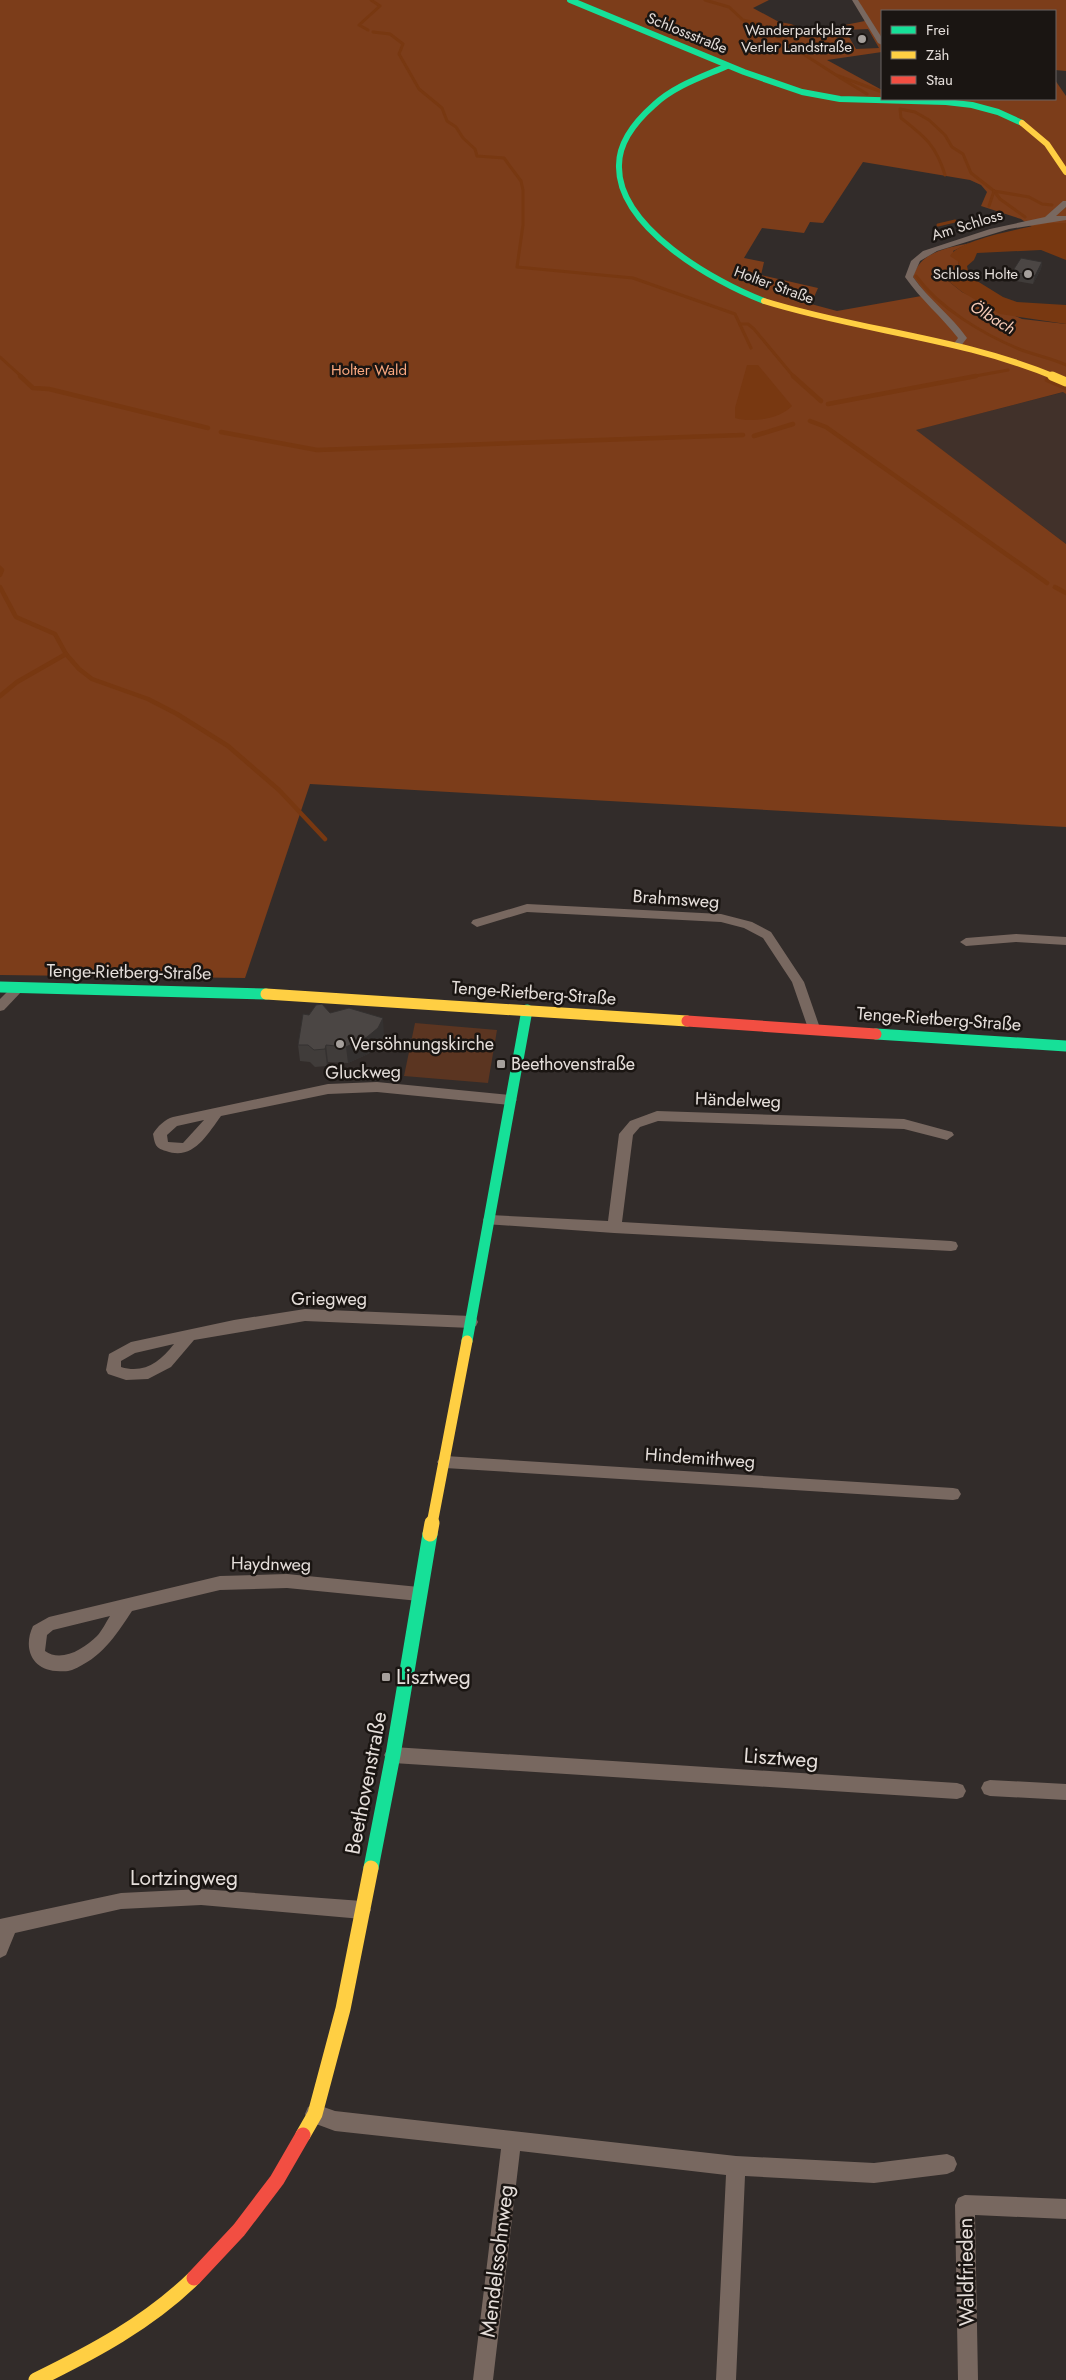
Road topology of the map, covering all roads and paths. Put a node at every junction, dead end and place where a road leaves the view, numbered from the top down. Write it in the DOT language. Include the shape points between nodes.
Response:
graph roads {
  1 [pos="570,0"];
  2 [pos="855,0"];
  3 [pos="881,41"];
  4 [pos="728,66"];
  5 [pos="970,101"];
  6 [pos="1065,169"];
  7 [pos="1066,203"];
  8 [pos="1066,218"];
  9 [pos="1048,219"];
  10 [pos="957,345"];
  11 [pos="1066,382"];
  12 [pos="477,922"];
  13 [pos="1066,941"];
  14 [pos="966,942"];
  15 [pos="0,987"];
  16 [pos="19,987"];
  17 [pos="0,1007"];
  18 [pos="527,1010"];
  19 [pos="814,1028"];
  20 [pos="1066,1046"];
  21 [pos="510,1100"];
  22 [pos="218,1111"];
  23 [pos="947,1135"];
  24 [pos="490,1220"];
  25 [pos="614,1228"];
  26 [pos="952,1246"];
  27 [pos="471,1322"];
  28 [pos="190,1336"];
  29 [pos="445,1462"];
  30 [pos="953,1494"];
  31 [pos="419,1594"];
  32 [pos="126,1606"];
  33 [pos="393,1755"];
  34 [pos="990,1788"];
  35 [pos="957,1791"];
  36 [pos="1066,1792"];
  37 [pos="362,1910"];
  38 [pos="5,1927"];
  39 [pos="0,1949"];
  40 [pos="316,2114"];
  41 [pos="512,2142"];
  42 [pos="947,2164"];
  43 [pos="736,2166"];
  44 [pos="1066,2209"];
  45 [pos="36,2380"];
  46 [pos="483,2380"];
  47 [pos="726,2380"];
  48 [pos="968,2380"];
  1 -- 4 [label="street, Schlossstraße"];
  2 -- 3 [label="street"];
  4 -- 5 [label="street, Schlossstraße" via="818,97 860,101"];
  4 -- 10 [label="street, Holter Straße" via="663,97 629,133 618,174 624,197 633,213 658,238 726,285 821,318"];
  5 -- 6 [label="street, Schlossstraße" via="1024,124 1053,149"];
  7 -- 9 [label="street, Am Schloss"];
  8 -- 9 [label="street, Am Schloss"];
  9 -- 10 [label="street, Am Schloss" via="976,235 935,249 915,262 909,277 923,297 946,316 963,338"];
  10 -- 11 [label="street, Holter Straße" via="1003,357"];
  12 -- 19 [label="street, Brahmsweg" via="527,908 721,918 748,925 767,935 798,982"];
  13 -- 14 [label="street" via="1016,938"];
  15 -- 16 [label="street, Tenge-Rietberg-Straße"];
  16 -- 17 [label="street"];
  16 -- 18 [label="street, Tenge-Rietberg-Straße" via="222,991"];
  18 -- 19 [label="street, Tenge-Rietberg-Straße"];
  18 -- 21 [label="street, Beethovenstraße"];
  19 -- 20 [label="street, Tenge-Rietberg-Straße"];
  21 -- 22 [label="street, Gluckweg" via="377,1087 328,1089"];
  21 -- 24 [label="street, Beethovenstraße"];
  23 -- 25 [label="street, Händelweg" via="904,1124 657,1116 635,1124 626,1134"];
  24 -- 25 [label="street"];
  24 -- 27 [label="street, Beethovenstraße"];
  25 -- 26 [label="street"];
  27 -- 28 [label="street, Griegweg" via="305,1315"];
  27 -- 29 [label="street, Beethovenstraße"];
  28 -- 28 [label="street, Griegweg" via="131,1348 114,1358 114,1370 127,1376 141,1376 158,1370"];
  29 -- 30 [label="street, Hindemithweg"];
  29 -- 31 [label="street, Beethovenstraße"];
  31 -- 32 [label="street, Haydnweg" via="287,1581 220,1583"];
  31 -- 33 [label="street, Beethovenstraße"];
  32 -- 32 [label="street, Haydnweg" via="49,1624 39,1631 37,1654 49,1663 68,1664 103,1641"];
  33 -- 35 [label="street, Lisztweg"];
  33 -- 37 [label="street, Beethovenstraße"];
  34 -- 36 [label="street"];
  37 -- 38 [label="street, Lortzingweg" via="201,1897 121,1901"];
  37 -- 40 [label="street, Beethovenstraße" via="343,2008"];
  38 -- 39 [label="street, Lortzingweg"];
  40 -- 41 [label="street" via="335,2121"];
  40 -- 45 [label="street, Beethovenstraße" via="276,2180 245,2223 184,2289 122,2336"];
  41 -- 43 [label="street"];
  41 -- 46 [label="street, Mendelssohnweg"];
  42 -- 43 [label="street" via="874,2173"];
  43 -- 47 [label="street"];
  44 -- 48 [label="street, Waldfrieden" via="965,2205"];
}
